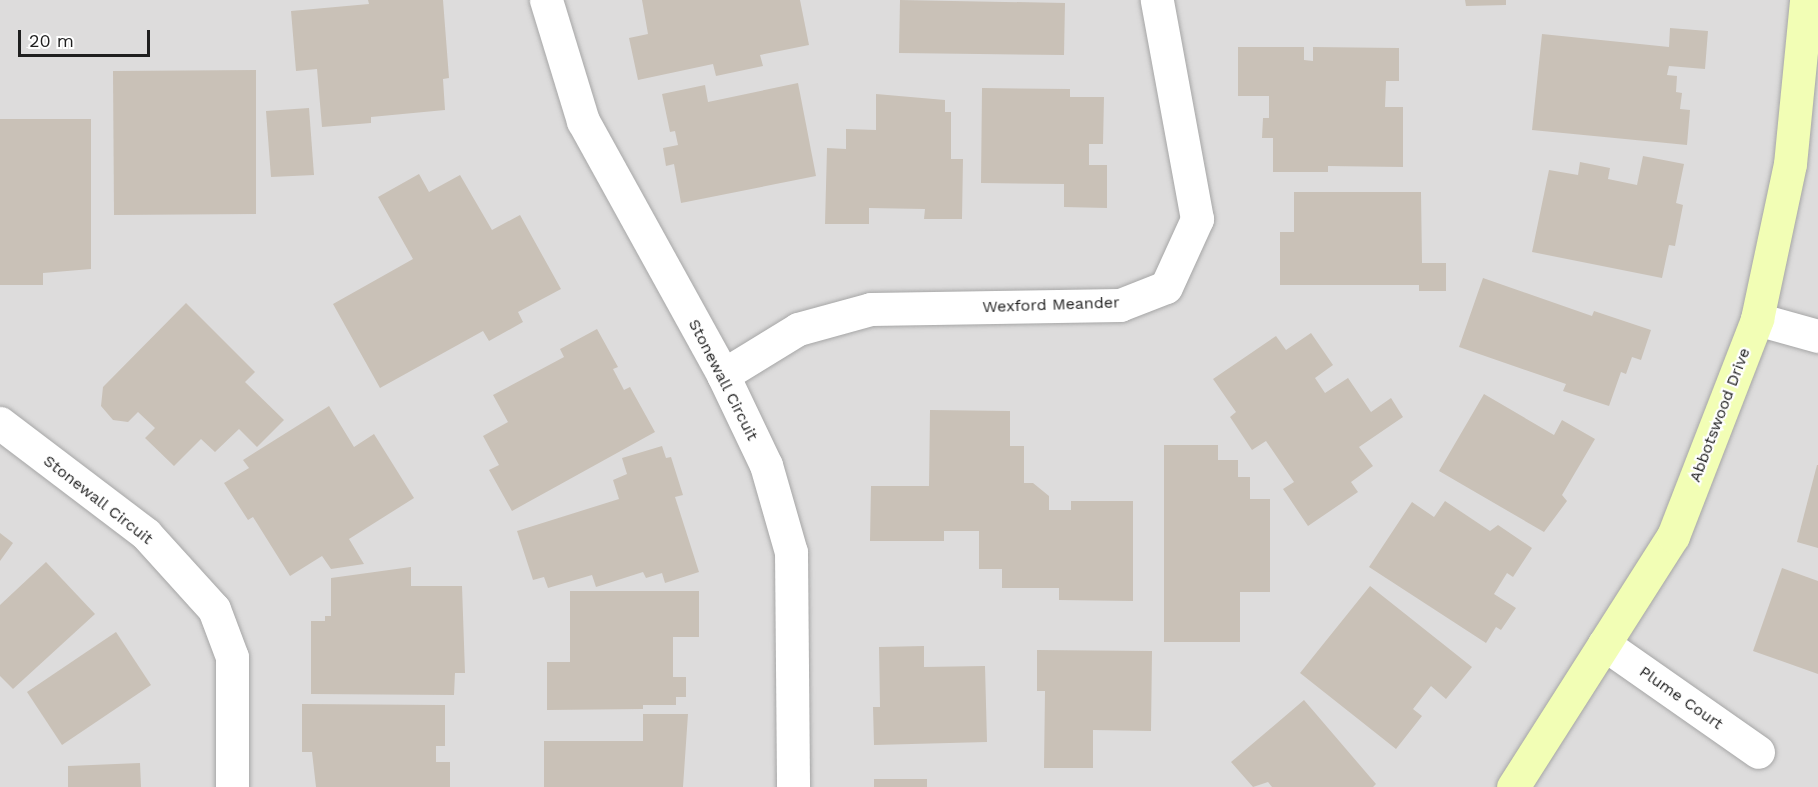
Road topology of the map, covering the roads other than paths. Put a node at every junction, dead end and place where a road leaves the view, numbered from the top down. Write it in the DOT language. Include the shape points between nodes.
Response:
graph roads {
  1 [pos="546,0"];
  2 [pos="1157,0"];
  3 [pos="1806,0"];
  4 [pos="1757,319"];
  5 [pos="1818,336"];
  6 [pos="723,375"];
  7 [pos="0,423"];
  8 [pos="1604,644"];
  9 [pos="1758,752"];
  10 [pos="232,787"];
  11 [pos="793,787"];
  12 [pos="1513,787"];
  1 -- 6 [label="street, Stonewall Circuit" via="584,121"];
  2 -- 6 [label="street, Wexford Meander" via="1197,219 1166,287 1120,305 871,309 798,329"];
  3 -- 4 [label="street, Abbotswood Drive" via="1790,164"];
  4 -- 5 [label="street"];
  4 -- 8 [label="street, Abbotswood Drive" via="1673,536"];
  6 -- 11 [label="street, Stonewall Circuit" via="766,465 791,552"];
  7 -- 10 [label="street, Stonewall Circuit" via="146,534 214,609 232,657"];
  8 -- 9 [label="street, Plume Court"];
  8 -- 12 [label="street, Abbotswood Drive"];
}
